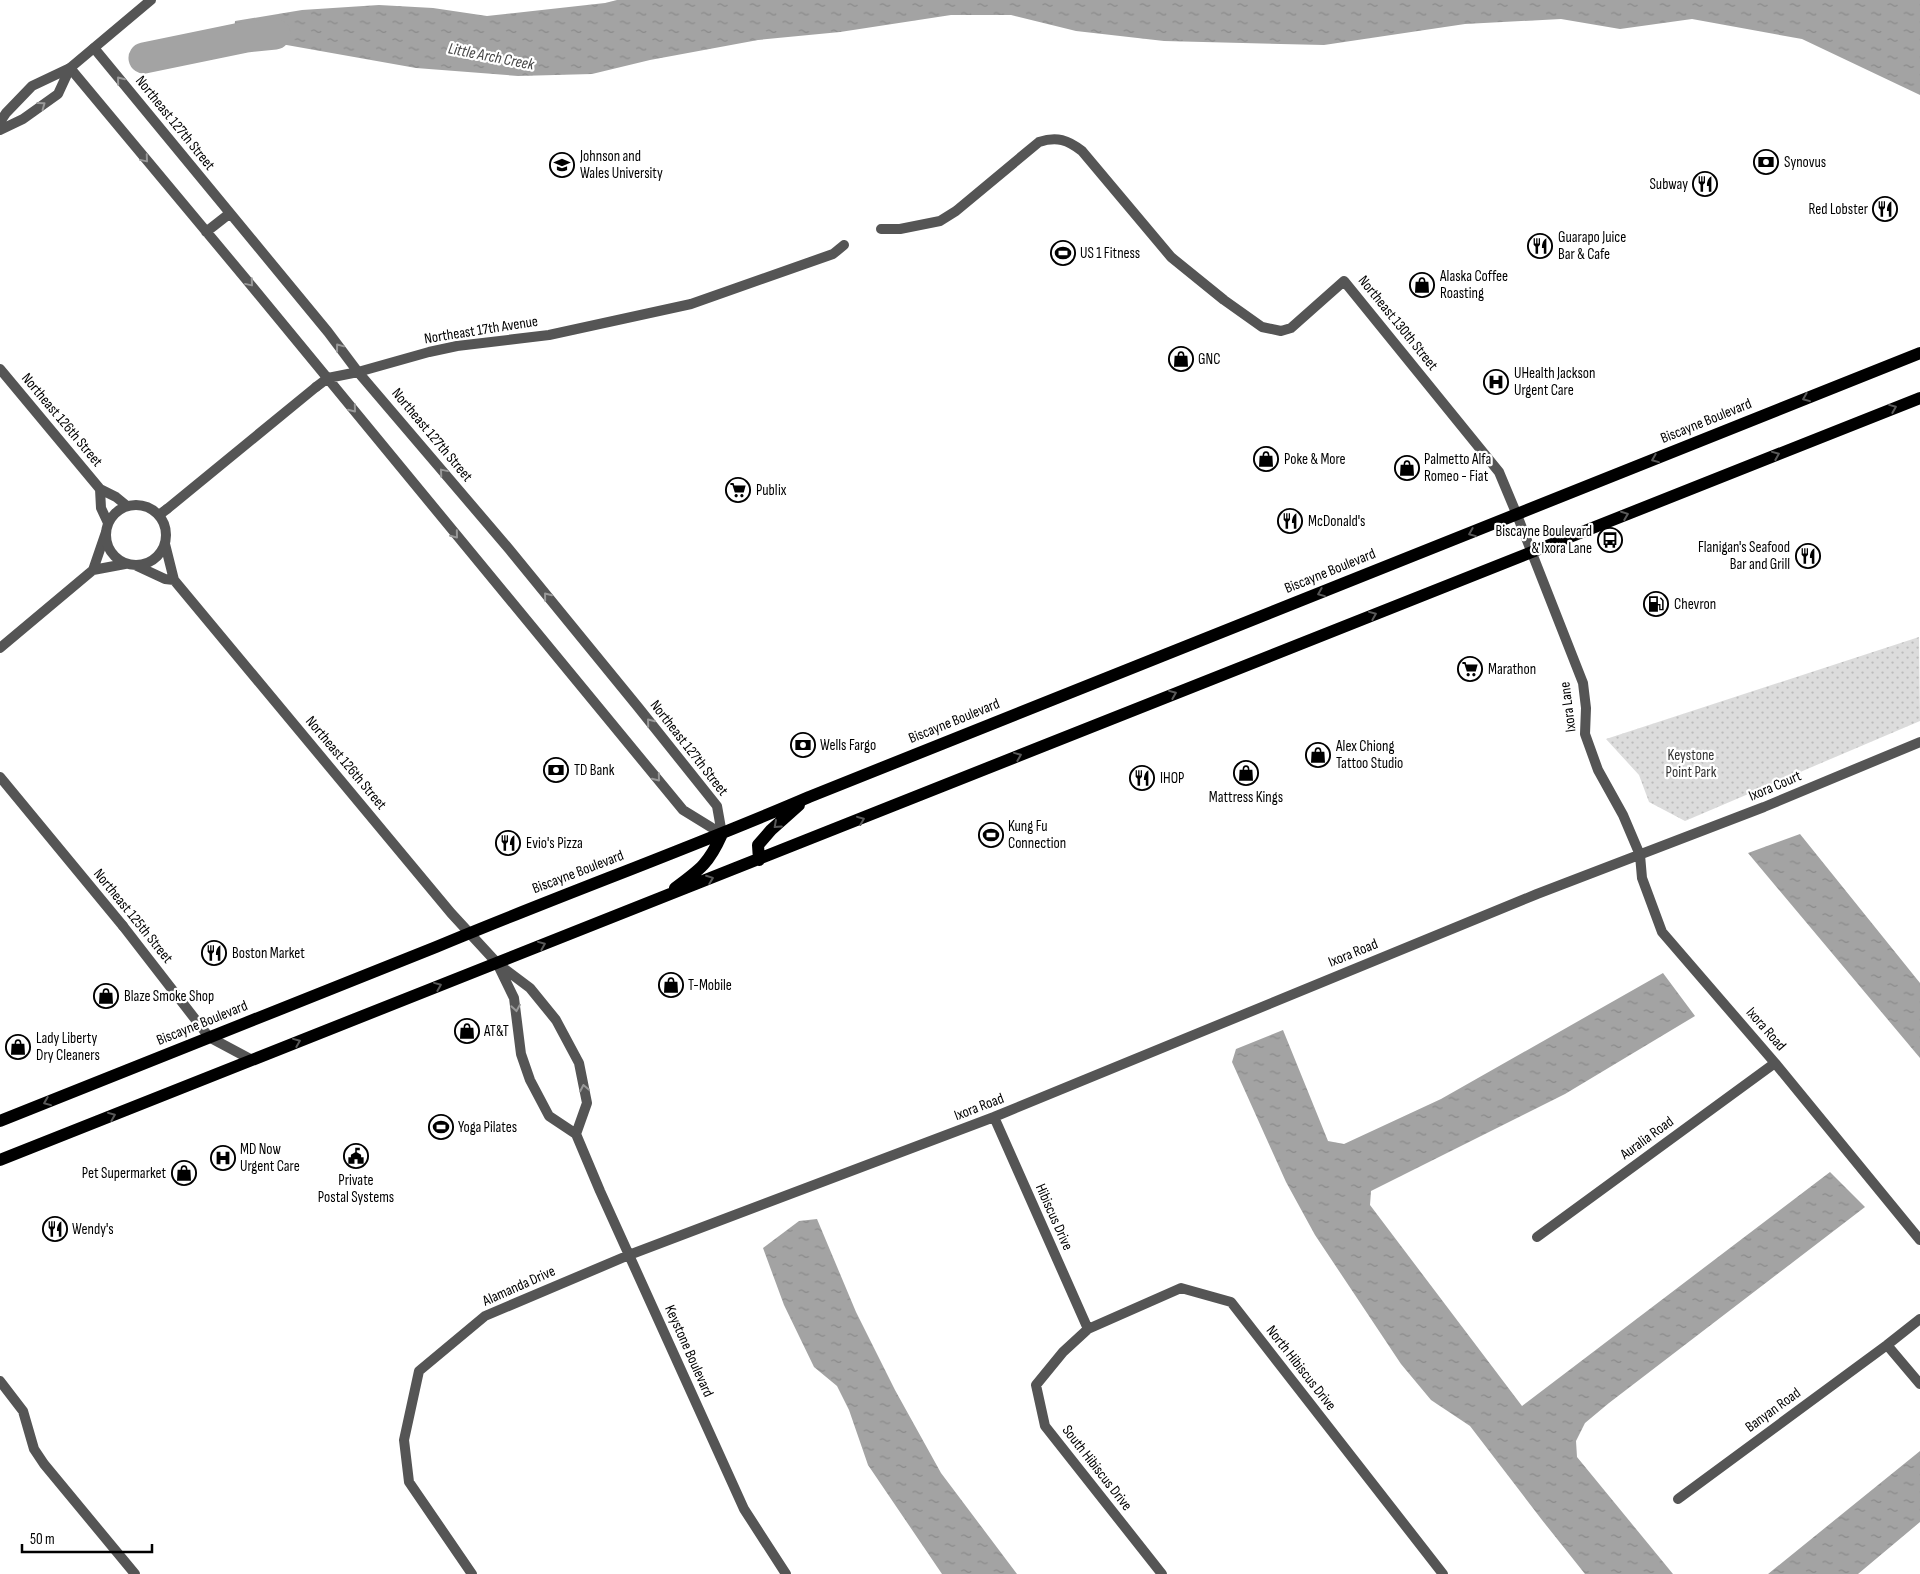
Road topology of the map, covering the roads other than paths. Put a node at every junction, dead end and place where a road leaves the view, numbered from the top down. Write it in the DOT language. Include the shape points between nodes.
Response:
graph roads {
  1 [pos="151,0"];
  2 [pos="94,48"];
  3 [pos="70,68"];
  4 [pos="0,122"];
  5 [pos="0,130"];
  6 [pos="229,214"];
  7 [pos="881,229"];
  8 [pos="206,232"];
  9 [pos="844,245"];
  10 [pos="1920,353"];
  11 [pos="0,369"];
  12 [pos="358,372"];
  13 [pos="328,378"];
  14 [pos="1920,398"];
  15 [pos="100,489"];
  16 [pos="127,506"];
  17 [pos="163,512"];
  18 [pos="1518,514"];
  19 [pos="107,528"];
  20 [pos="165,544"];
  21 [pos="1531,552"];
  22 [pos="125,564"];
  23 [pos="137,566"];
  24 [pos="93,570"];
  25 [pos="174,580"];
  26 [pos="0,648"];
  27 [pos="1920,742"];
  28 [pos="0,777"];
  29 [pos="809,797"];
  30 [pos="722,834"];
  31 [pos="1640,855"];
  32 [pos="759,860"];
  33 [pos="661,898"];
  34 [pos="469,933"];
  35 [pos="497,963"];
  36 [pos="209,1037"];
  37 [pos="252,1060"];
  38 [pos="1775,1063"];
  39 [pos="994,1117"];
  40 [pos="0,1121"];
  41 [pos="576,1134"];
  42 [pos="0,1160"];
  43 [pos="1537,1237"];
  44 [pos="1920,1240"];
  45 [pos="629,1255"];
  46 [pos="1920,1319"];
  47 [pos="1088,1328"];
  48 [pos="1887,1345"];
  49 [pos="0,1381"];
  50 [pos="1920,1384"];
  51 [pos="1678,1499"];
  52 [pos="135,1574"];
  53 [pos="472,1574"];
  54 [pos="786,1574"];
  55 [pos="1162,1574"];
  56 [pos="1443,1574"];
  1 -- 2 [label="street"];
  2 -- 3 [label="street"];
  6 -- 2 [label="street, Northeast 127th Street, one-way"];
  3 -- 4 [label="street" via="32,86"];
  5 -- 3 [label="street, one-way" via="23,119 58,94"];
  3 -- 8 [label="street, one-way"];
  6 -- 8 [label="street"];
  12 -- 6 [label="street, Northeast 127th Street, one-way"];
  7 -- 18 [label="street, Northeast 130th Street" via="900,229 940,221 1039,142 1060,139 1072,143 1171,257 1262,327 1280,331 1291,328 1344,281 1499,472"];
  8 -- 13 [label="street, one-way"];
  9 -- 12 [label="street, Northeast 17th Avenue" via="833,254 691,304 539,336 457,346"];
  10 -- 18 [label="main road, Biscayne Boulevard, one-way"];
  11 -- 15 [label="street, Northeast 126th Street"];
  12 -- 13 [label="street, Northeast 17th Avenue"];
  30 -- 12 [label="street, Northeast 127th Street, one-way" via="717,806 705,790 509,549"];
  13 -- 17 [label="street, Northeast 17th Avenue"];
  13 -- 30 [label="street, one-way" via="683,810"];
  21 -- 14 [label="main road, one-way"];
  15 -- 16 [label="street, Northeast 126th Street"];
  15 -- 19 [label="street, Northeast 126th Street"];
  16 -- 17 [label="street" via="139,505"];
  16 -- 19 [label="street" via="115,512"];
  17 -- 20 [label="street"];
  18 -- 21 [label="street, Northeast 130th Street"];
  18 -- 29 [label="main road, Biscayne Boulevard, one-way"];
  19 -- 22 [label="street" via="106,542 110,551"];
  19 -- 24 [label="street"];
  20 -- 23 [label="street" via="155,559"];
  20 -- 25 [label="street, Northeast 126th Street"];
  21 -- 31 [label="street, Ixora Lane" via="1582,683 1586,708 1585,734 1598,770"];
  32 -- 21 [label="main road, one-way"];
  22 -- 23 [label="street"];
  22 -- 24 [label="street"];
  23 -- 25 [label="street"];
  24 -- 26 [label="street"];
  25 -- 34 [label="street, Northeast 126th Street"];
  27 -- 31 [label="street, Ixora Court"];
  28 -- 36 [label="street, Northeast 125th Street" via="123,926"];
  29 -- 30 [label="main road, Biscayne Boulevard"];
  29 -- 32 [label="main road, one-way" via="758,845"];
  30 -- 33 [label="main road" via="713,855 697,872"];
  30 -- 34 [label="main road, Biscayne Boulevard"];
  31 -- 38 [label="street, Ixora Road" via="1642,878 1662,932"];
  31 -- 39 [label="street, Ixora Road" via="1583,875"];
  33 -- 32 [label="main road, one-way"];
  35 -- 33 [label="main road, one-way"];
  34 -- 35 [label="street, Northeast 126th Street"];
  34 -- 36 [label="main road, Biscayne Boulevard"];
  37 -- 35 [label="main road, one-way"];
  35 -- 41 [label="street, one-way" via="514,998 521,1054 530,1080 549,1116"];
  41 -- 35 [label="street, one-way" via="587,1103 579,1063 556,1020 530,988"];
  36 -- 37 [label="street, Northeast 125th Street"];
  36 -- 40 [label="main road, Biscayne Boulevard, one-way"];
  42 -- 37 [label="main road, one-way"];
  38 -- 43 [label="street, Auralia Road"];
  38 -- 44 [label="street, Ixora Road"];
  39 -- 45 [label="street, Ixora Road"];
  39 -- 47 [label="street, Hibiscus Drive"];
  41 -- 45 [label="street, Keystone Boulevard"];
  45 -- 53 [label="street, Alamanda Drive" via="485,1316 419,1371 404,1440 409,1482"];
  45 -- 54 [label="street, Keystone Boulevard" via="744,1509"];
  46 -- 48 [label="street"];
  47 -- 55 [label="street, South Hibiscus Drive" via="1036,1385 1045,1426"];
  47 -- 56 [label="street, North Hibiscus Drive" via="1181,1288 1231,1302"];
  48 -- 50 [label="street"];
  48 -- 51 [label="street, Banyan Road"];
  49 -- 52 [label="street" via="24,1411 34,1449 44,1464"];
}
